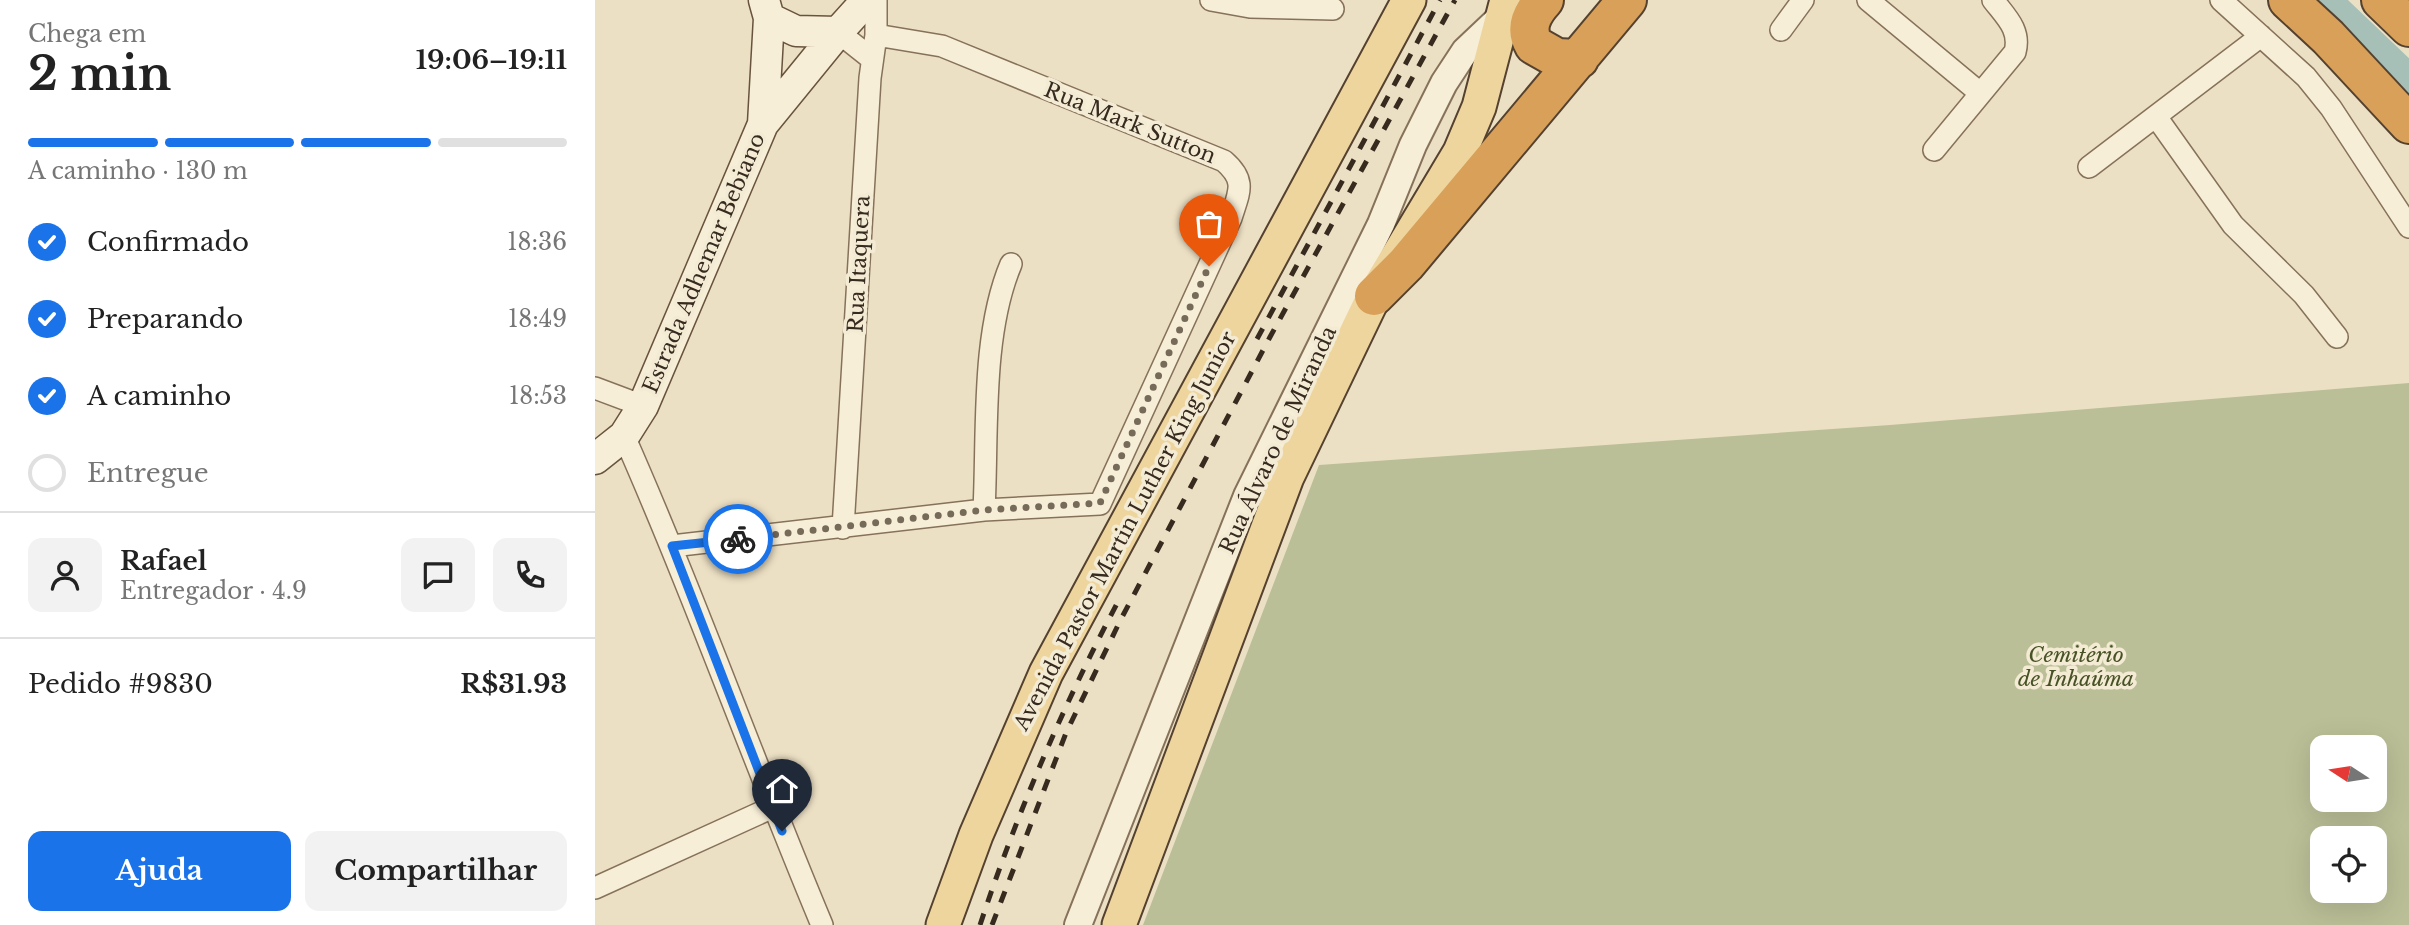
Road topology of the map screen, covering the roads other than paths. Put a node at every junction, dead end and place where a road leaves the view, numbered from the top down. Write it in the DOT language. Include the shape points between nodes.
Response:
graph roads {
  1 [pos="867,0"];
  2 [pos="876,0"];
  3 [pos="1211,0"];
  4 [pos="1409,0"];
  5 [pos="1544,0"];
  6 [pos="1627,0"];
  7 [pos="1868,0"];
  8 [pos="1993,0"];
  9 [pos="2221,0"];
  10 [pos="2288,0"];
  11 [pos="2381,0"];
  12 [pos="1795,3"];
  13 [pos="1512,5"];
  14 [pos="766,9"];
  15 [pos="1333,9"];
  16 [pos="2409,27"];
  17 [pos="1781,30"];
  18 [pos="838,32"];
  19 [pos="876,35"];
  20 [pos="2260,36"];
  21 [pos="872,59"];
  22 [pos="1580,59"];
  23 [pos="1980,93"];
  24 [pos="2157,118"];
  25 [pos="763,124"];
  26 [pos="2409,124"];
  27 [pos="1934,150"];
  28 [pos="2089,167"];
  29 [pos="2409,228"];
  30 [pos="1011,264"];
  31 [pos="1374,296"];
  32 [pos="2337,337"];
  33 [pos="595,388"];
  34 [pos="643,406"];
  35 [pos="624,436"];
  36 [pos="595,459"];
  37 [pos="984,510"];
  38 [pos="843,528"];
  39 [pos="672,546"];
  40 [pos="773,807"];
  41 [pos="595,888"];
  42 [pos="822,925"];
  43 [pos="943,925"];
  44 [pos="1078,925"];
  45 [pos="1119,925"];
  1 -- 18 [label="main road, Estrada Adhemar Bebiano"];
  2 -- 19 [label="street, Rua Itaquera"];
  3 -- 15 [label="street"];
  4 -- 43 [label="main road, Avenida Pastor Martin Luther King Junior" via="1047,673 976,835"];
  5 -- 22 [label="highway" via="1529,27 1534,45 1557,58"];
  6 -- 22 [label="highway"];
  7 -- 23 [label="street"];
  8 -- 23 [label="street" via="2015,29 2018,41"];
  9 -- 20 [label="street"];
  10 -- 26 [label="highway"];
  11 -- 16 [label="highway"];
  12 -- 17 [label="street"];
  13 -- 31 [label="main road" via="1461,152"];
  13 -- 44 [label="street, Rua Álvaro de Miranda" via="1465,51 1444,83 1247,496"];
  14 -- 18 [label="main road" via="796,31"];
  14 -- 25 [label="main road"];
  18 -- 21 [label="street"];
  18 -- 25 [label="main road, Estrada Adhemar Bebiano"];
  19 -- 21 [label="street, Rua Itaquera"];
  19 -- 37 [label="street, Rua Mark Sutton" via="942,46 1201,150 1236,171 1241,188 1100,503"];
  20 -- 24 [label="street"];
  20 -- 29 [label="street" via="2306,77 2331,108"];
  21 -- 38 [label="street, Rua Itaquera"];
  22 -- 31 [label="highway"];
  23 -- 27 [label="street"];
  24 -- 28 [label="street"];
  24 -- 32 [label="street" via="2233,225 2304,295"];
  25 -- 34 [label="main road, Estrada Adhemar Bebiano"];
  30 -- 37 [label="street" via="996,307"];
  31 -- 45 [label="main road" via="1287,477"];
  33 -- 34 [label="street"];
  34 -- 35 [label="main road, Estrada Adhemar Bebiano"];
  35 -- 36 [label="main road, Estrada Adhemar Bebiano"];
  35 -- 39 [label="street"];
  37 -- 38 [label="street"];
  38 -- 39 [label="street"];
  39 -- 40 [label="street"];
  40 -- 41 [label="street"];
  40 -- 42 [label="street"];
}
